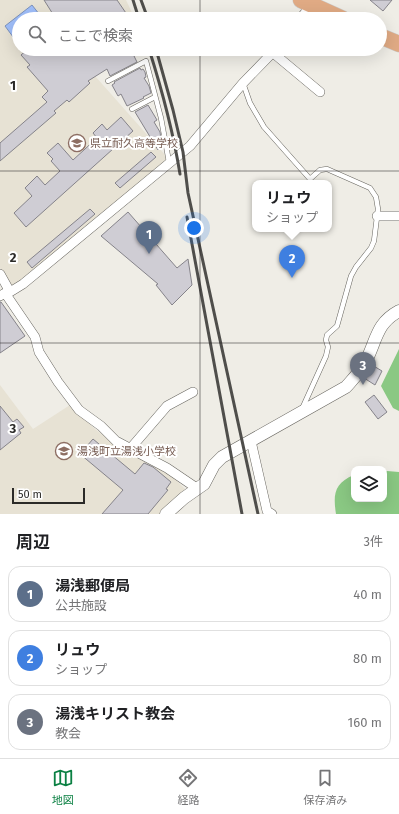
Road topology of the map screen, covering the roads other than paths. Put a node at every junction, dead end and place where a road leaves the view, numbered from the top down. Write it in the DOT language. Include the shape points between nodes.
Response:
graph roads {
  1 [pos="309,2"];
  2 [pos="304,12"];
  3 [pos="329,12"];
  4 [pos="387,39"];
  5 [pos="399,44"];
  6 [pos="269,56"];
  7 [pos="280,56"];
  8 [pos="108,81"];
  9 [pos="243,83"];
  10 [pos="320,92"];
  11 [pos="155,97"];
  12 [pos="132,109"];
  13 [pos="169,162"];
  14 [pos="377,216"];
  15 [pos="399,216"];
  16 [pos="0,274"];
  17 [pos="5,294"];
  18 [pos="399,311"];
  19 [pos="193,392"];
  20 [pos="301,411"];
  21 [pos="251,441"];
  22 [pos="130,449"];
  23 [pos="198,489"];
  24 [pos="269,513"];
  25 [pos="166,514"];
  1 -- 2 [label="street"];
  1 -- 3 [label="highway"];
  4 -- 5 [label="highway"];
  6 -- 9 [label="street"];
  7 -- 10 [label="street"];
  8 -- 11 [label="lane" via="146,61"];
  9 -- 13 [label="street" via="190,146"];
  9 -- 14 [label="lane" via="250,103 264,127 310,179 320,170 327,169 370,188 376,197"];
  11 -- 12 [label="lane"];
  11 -- 13 [label="lane"];
  13 -- 17 [label="street" via="23,284"];
  14 -- 15 [label="street"];
  14 -- 20 [label="lane" via="374,241 351,276 337,326 327,335 326,356"];
  16 -- 17 [label="street"];
  17 -- 22 [label="street" via="35,337 39,352 58,382 79,410 116,441"];
  18 -- 20 [label="street" via="380,327 366,360 346,387"];
  19 -- 22 [label="street" via="167,406"];
  20 -- 21 [label="street"];
  21 -- 23 [label="street" via="222,457"];
  21 -- 24 [label="street"];
  22 -- 23 [label="street" via="167,468"];
  23 -- 25 [label="street"];
}
